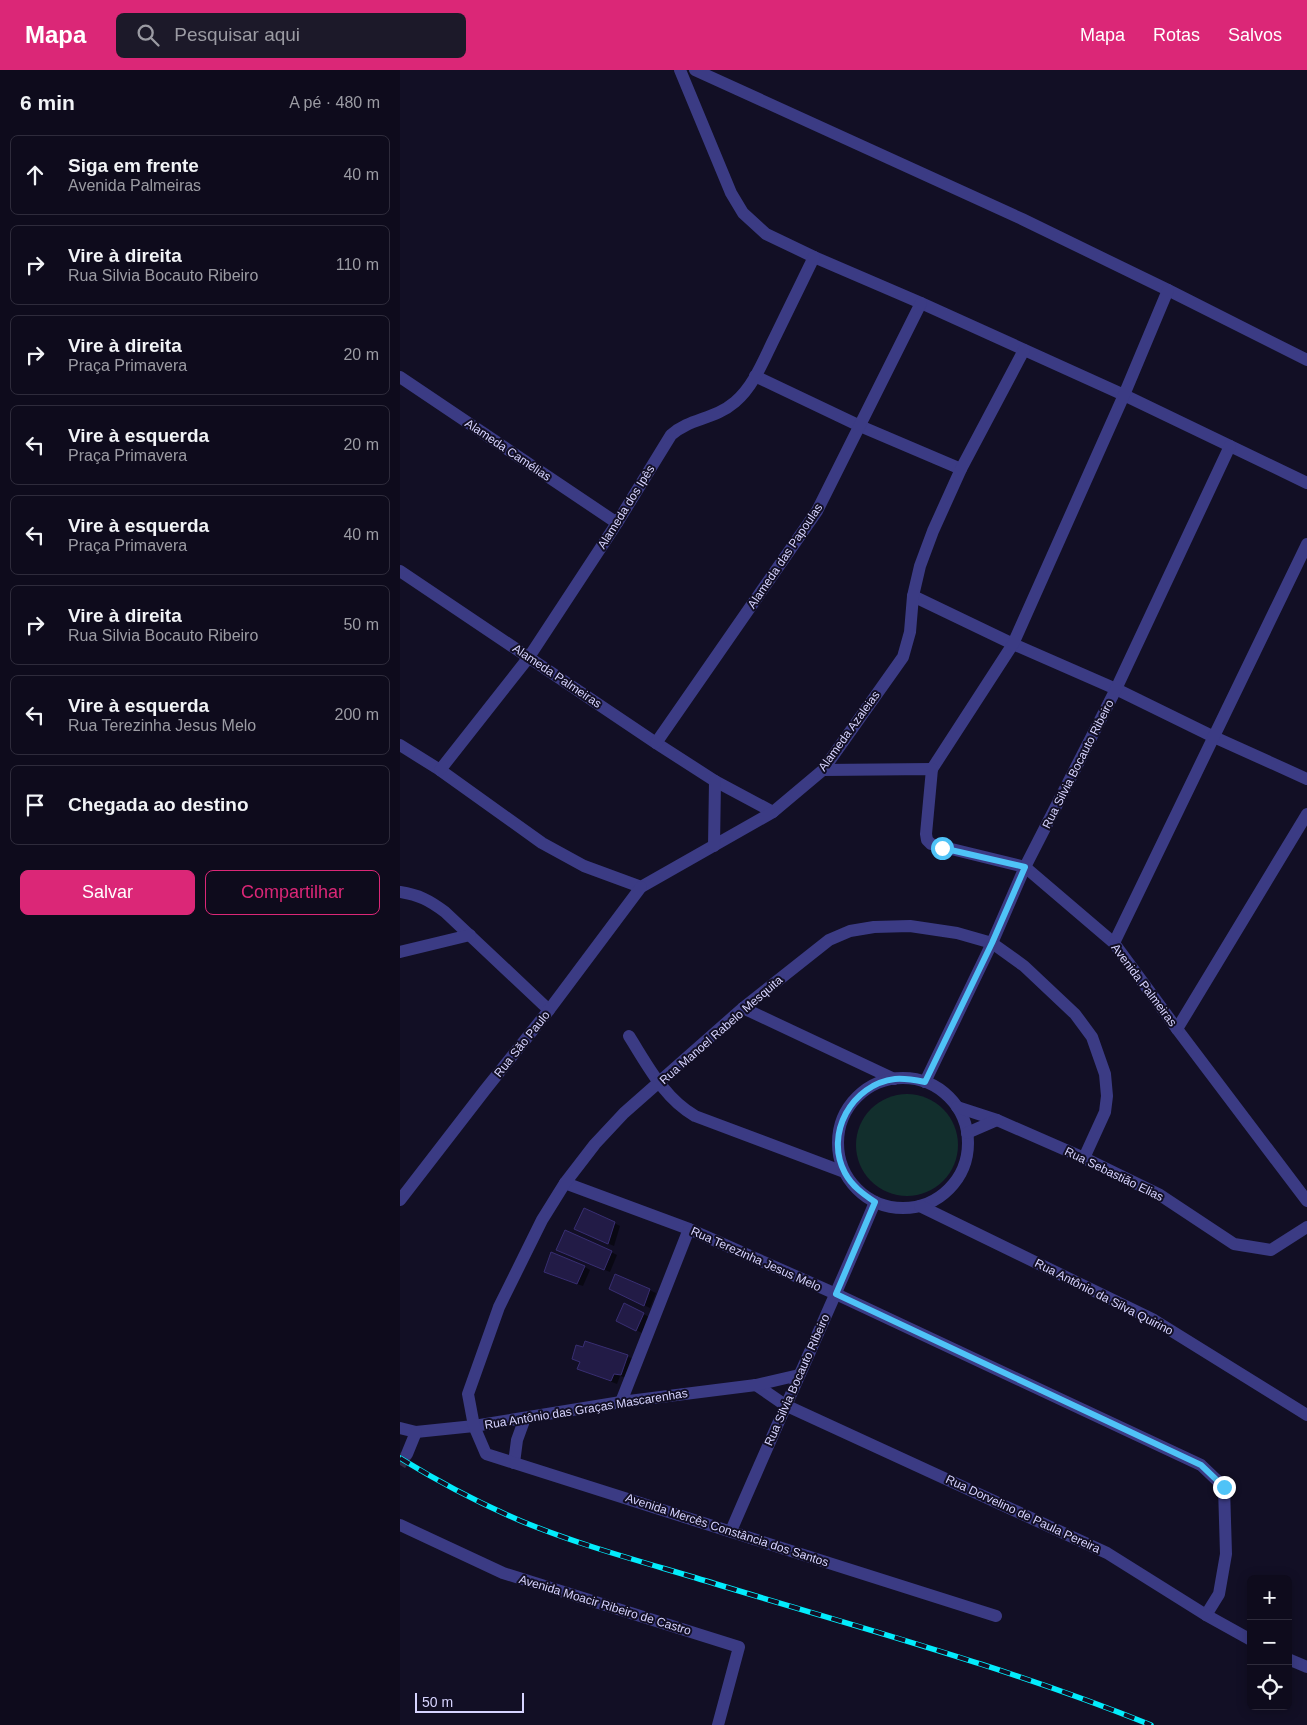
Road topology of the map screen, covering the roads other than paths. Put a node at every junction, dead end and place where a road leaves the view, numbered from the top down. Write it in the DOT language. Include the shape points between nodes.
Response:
graph roads {
  1 [pos="680,70"];
  2 [pos="695,70"];
  3 [pos="814,258"];
  4 [pos="1168,290"];
  5 [pos="921,303"];
  6 [pos="1024,350"];
  7 [pos="1307,360"];
  8 [pos="755,376"];
  9 [pos="400,377"];
  10 [pos="1124,395"];
  11 [pos="860,426"];
  12 [pos="1230,446"];
  13 [pos="961,469"];
  14 [pos="1307,483"];
  15 [pos="617,524"];
  16 [pos="1307,544"];
  17 [pos="400,571"];
  18 [pos="913,596"];
  19 [pos="1013,644"];
  20 [pos="529,657"];
  21 [pos="1116,688"];
  22 [pos="1214,737"];
  23 [pos="656,743"];
  24 [pos="400,745"];
  25 [pos="440,770"];
  26 [pos="824,770"];
  27 [pos="932,770"];
  28 [pos="1307,779"];
  29 [pos="715,780"];
  30 [pos="774,812"];
  31 [pos="1307,814"];
  32 [pos="714,846"];
  33 [pos="1025,867"];
  34 [pos="641,886"];
  35 [pos="400,892"];
  36 [pos="470,935"];
  37 [pos="992,943"];
  38 [pos="1114,943"];
  39 [pos="400,952"];
  40 [pos="743,1008"];
  41 [pos="549,1010"];
  42 [pos="1177,1029"];
  43 [pos="628,1036"];
  44 [pos="894,1079"];
  45 [pos="925,1082"];
  46 [pos="659,1084"];
  47 [pos="957,1107"];
  48 [pos="997,1120"];
  49 [pos="967,1133"];
  50 [pos="1084,1158"];
  51 [pos="844,1172"];
  52 [pos="565,1183"];
  53 [pos="400,1200"];
  54 [pos="1307,1201"];
  55 [pos="875,1202"];
  56 [pos="920,1206"];
  57 [pos="1307,1227"];
  58 [pos="689,1229"];
  59 [pos="836,1294"];
  60 [pos="799,1376"];
  61 [pos="756,1385"];
  62 [pos="621,1402"];
  63 [pos="786,1404"];
  64 [pos="1307,1415"];
  65 [pos="524,1418"];
  66 [pos="474,1426"];
  67 [pos="400,1428"];
  68 [pos="416,1432"];
  69 [pos="407,1454"];
  70 [pos="514,1463"];
  71 [pos="400,1524"];
  72 [pos="730,1531"];
  73 [pos="1206,1615"];
  74 [pos="996,1616"];
  75 [pos="1247,1638"];
  76 [pos="1292,1661"];
  77 [pos="1307,1667"];
  78 [pos="718,1725"];
  1 -- 3 [label="street" via="730,193 743,213 766,234"];
  2 -- 4 [label="street" via="1022,218"];
  3 -- 5 [label="street"];
  3 -- 8 [label="street, Alameda dos Ipês"];
  4 -- 7 [label="street"];
  4 -- 10 [label="street"];
  5 -- 6 [label="street"];
  5 -- 11 [label="street, Alameda das Papoulas"];
  6 -- 10 [label="street"];
  6 -- 13 [label="street, Alameda Azaleias"];
  8 -- 11 [label="street"];
  8 -- 15 [label="street, Alameda dos Ipês" via="738,400 726,409 678,428 671,435"];
  9 -- 15 [label="street, Alameda Camélias"];
  10 -- 12 [label="street"];
  10 -- 19 [label="street"];
  11 -- 13 [label="street"];
  11 -- 23 [label="street, Alameda das Papoulas" via="817,511"];
  12 -- 14 [label="street"];
  12 -- 21 [label="street, Rua Silvia Bocauto Ribeiro"];
  13 -- 18 [label="street, Alameda Azaleias" via="933,531"];
  15 -- 20 [label="street, Alameda dos Ipês"];
  16 -- 22 [label="street"];
  17 -- 20 [label="street, Alameda Palmeiras"];
  18 -- 19 [label="street"];
  18 -- 26 [label="street, Alameda Azaleias" via="910,632 903,656"];
  19 -- 21 [label="street"];
  19 -- 27 [label="street"];
  20 -- 23 [label="street, Alameda Palmeiras"];
  20 -- 25 [label="street, Alameda dos Ipês"];
  21 -- 22 [label="street"];
  21 -- 33 [label="street, Rua Silvia Bocauto Ribeiro"];
  22 -- 28 [label="street"];
  22 -- 38 [label="street"];
  23 -- 29 [label="street, Alameda Palmeiras"];
  24 -- 25 [label="street"];
  25 -- 34 [label="street" via="542,844 584,866"];
  26 -- 27 [label="street"];
  26 -- 30 [label="street, Alameda Azaleias"];
  27 -- 33 [label="street, Avenida Palmeiras" via="927,840 931,844"];
  29 -- 30 [label="street, Alameda Palmeiras"];
  29 -- 32 [label="street"];
  30 -- 32 [label="street, Alameda Azaleias"];
  31 -- 42 [label="street"];
  32 -- 34 [label="street, Alameda Azaleias"];
  33 -- 37 [label="street, Rua Silvia Bocauto Ribeiro"];
  33 -- 38 [label="street, Avenida Palmeiras"];
  34 -- 41 [label="street, Rua São Paulo"];
  35 -- 36 [label="street" via="429,900"];
  36 -- 39 [label="street"];
  36 -- 41 [label="street"];
  37 -- 40 [label="street, Rua Manoel Rabelo Mesquita" via="957,933 910,926 850,931 829,940"];
  37 -- 45 [label="street, Rua Silvia Bocauto Ribeiro"];
  37 -- 50 [label="street, Rua Manoel Rabelo Mesquita" via="1024,966 1075,1014 1092,1037 1105,1074 1107,1096 1105,1112"];
  38 -- 42 [label="street, Avenida Palmeiras"];
  40 -- 44 [label="street"];
  40 -- 46 [label="street, Rua Manoel Rabelo Mesquita"];
  41 -- 53 [label="street, Rua São Paulo"];
  42 -- 54 [label="street, Avenida Palmeiras"];
  43 -- 46 [label="street"];
  44 -- 45 [label="street"];
  44 -- 51 [label="street" via="877,1084 850,1105 838,1138"];
  45 -- 47 [label="street" via="943,1092"];
  46 -- 51 [label="street" via="673,1102 695,1116"];
  46 -- 52 [label="street, Rua Manoel Rabelo Mesquita" via="624,1113"];
  47 -- 48 [label="street, Rua Sebastião Elias"];
  47 -- 49 [label="street"];
  48 -- 49 [label="street"];
  48 -- 50 [label="street, Rua Sebastião Elias"];
  49 -- 56 [label="street" via="968,1152 952,1186"];
  50 -- 57 [label="street, Rua Sebastião Elias" via="1160,1194 1234,1244 1271,1250"];
  51 -- 55 [label="street" via="857,1190"];
  52 -- 58 [label="street, Rua Terezinha Jesus Melo"];
  52 -- 66 [label="street, Rua Manoel Rabelo Mesquita" via="542,1220 499,1307 468,1394"];
  55 -- 56 [label="street" via="897,1208"];
  55 -- 59 [label="street, Rua Silvia Bocauto Ribeiro"];
  56 -- 64 [label="street, Rua Antônio da Silva Quirino" via="1154,1320"];
  58 -- 59 [label="street, Rua Terezinha Jesus Melo"];
  58 -- 62 [label="street"];
  59 -- 60 [label="street, Rua Silvia Bocauto Ribeiro"];
  59 -- 73 [label="street, Rua Terezinha Jesus Melo" via="1201,1465 1224,1487 1226,1554 1219,1594"];
  60 -- 61 [label="street, Rua Antônio das Graças Mascarenhas"];
  60 -- 63 [label="street, Rua Silvia Bocauto Ribeiro"];
  61 -- 62 [label="street, Rua Antônio das Graças Mascarenhas"];
  61 -- 63 [label="street"];
  62 -- 65 [label="street, Rua Antônio das Graças Mascarenhas"];
  63 -- 72 [label="street, Rua Silvia Bocauto Ribeiro"];
  63 -- 73 [label="street, Rua Dorvelino de Paula Pereira" via="1107,1553"];
  65 -- 66 [label="street, Rua Antônio das Graças Mascarenhas"];
  65 -- 70 [label="street"];
  66 -- 68 [label="street, Rua Antônio das Graças Mascarenhas"];
  66 -- 70 [label="street, Avenida Mercês Constância dos Santos" via="486,1454"];
  67 -- 68 [label="street, Rua Antônio das Graças Mascarenhas"];
  68 -- 69 [label="street"];
  70 -- 72 [label="street, Avenida Mercês Constância dos Santos"];
  71 -- 78 [label="street, Avenida Moacir Ribeiro de Castro" via="503,1573 739,1646"];
  72 -- 74 [label="street, Avenida Mercês Constância dos Santos"];
  73 -- 75 [label="street, Rua Dorvelino de Paula Pereira"];
  76 -- 77 [label="street"];
}
